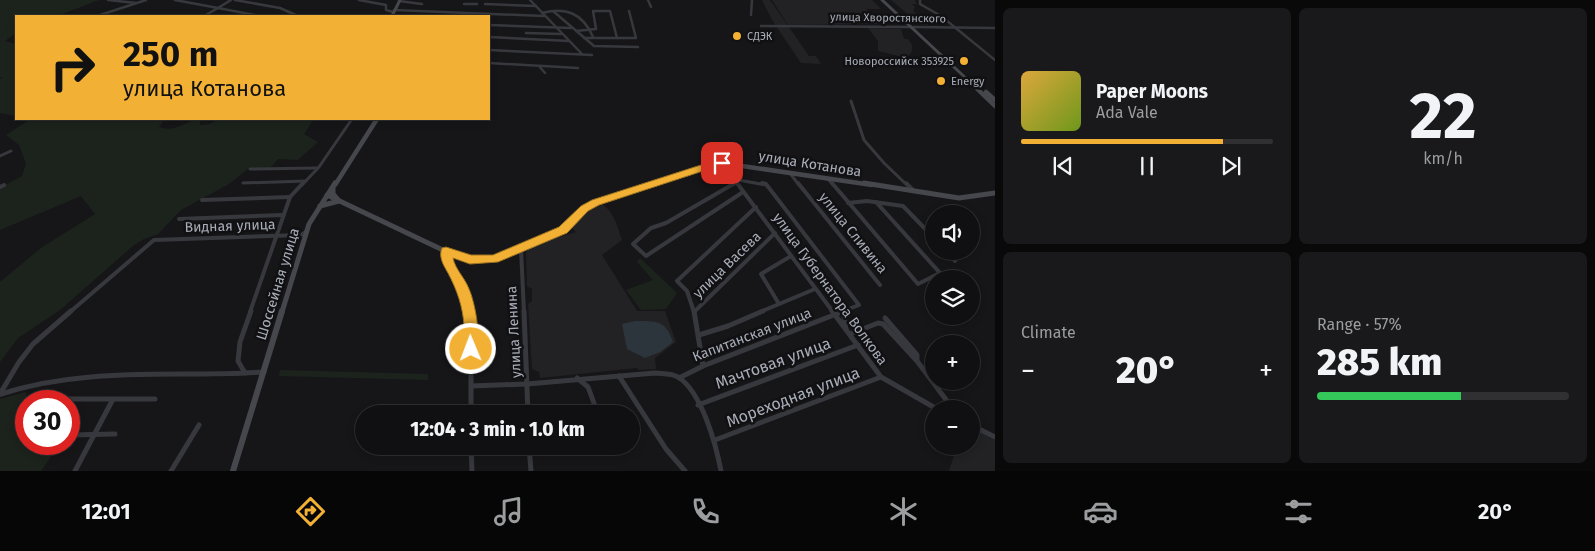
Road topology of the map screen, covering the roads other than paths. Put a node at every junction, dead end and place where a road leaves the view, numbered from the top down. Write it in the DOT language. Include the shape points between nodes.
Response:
graph roads {
  1 [pos="109,0"];
  2 [pos="146,0"];
  3 [pos="175,0"];
  4 [pos="233,0"];
  5 [pos="360,0"];
  6 [pos="381,0"];
  7 [pos="400,0"];
  8 [pos="530,0"];
  9 [pos="648,0"];
  10 [pos="752,0"];
  11 [pos="883,0"];
  12 [pos="920,0"];
  13 [pos="377,3"];
  14 [pos="137,4"];
  15 [pos="422,4"];
  16 [pos="464,4"];
  17 [pos="470,4"];
  18 [pos="477,4"];
  19 [pos="485,4"];
  20 [pos="536,6"];
  21 [pos="651,7"];
  22 [pos="218,8"];
  23 [pos="553,11"];
  24 [pos="629,11"];
  25 [pos="244,13"];
  26 [pos="393,13"];
  27 [pos="469,13"];
  28 [pos="100,15"];
  29 [pos="206,15"];
  30 [pos="241,15"];
  31 [pos="255,15"];
  32 [pos="296,15"];
  33 [pos="543,15"];
  34 [pos="751,16"];
  35 [pos="490,24"];
  36 [pos="760,26"];
  37 [pos="555,27"];
  38 [pos="913,27"];
  39 [pos="572,28"];
  40 [pos="956,28"];
  41 [pos="995,28"];
  42 [pos="589,29"];
  43 [pos="576,31"];
  44 [pos="526,32"];
  45 [pos="562,34"];
  46 [pos="593,37"];
  47 [pos="490,38"];
  48 [pos="584,38"];
  49 [pos="617,38"];
  50 [pos="926,40"];
  51 [pos="569,41"];
  52 [pos="638,47"];
  53 [pos="490,50"];
  54 [pos="583,54"];
  55 [pos="592,55"];
  56 [pos="995,60"];
  57 [pos="490,63"];
  58 [pos="539,66"];
  59 [pos="578,68"];
  60 [pos="546,73"];
  61 [pos="995,100"];
  62 [pos="850,101"];
  63 [pos="995,106"];
  64 [pos="351,120"];
  65 [pos="376,120"];
  66 [pos="11,151"];
  67 [pos="0,156"];
  68 [pos="722,163"];
  69 [pos="317,168"];
  70 [pos="250,169"];
  71 [pos="789,172"];
  72 [pos="826,178"];
  73 [pos="732,179"];
  74 [pos="306,181"];
  75 [pos="243,183"];
  76 [pos="736,183"];
  77 [pos="333,187"];
  78 [pos="915,191"];
  79 [pos="743,192"];
  80 [pos="995,194"];
  81 [pos="327,195"];
  82 [pos="290,198"];
  83 [pos="202,200"];
  84 [pos="339,201"];
  85 [pos="876,202"];
  86 [pos="848,203"];
  87 [pos="319,206"];
  88 [pos="756,208"];
  89 [pos="283,215"];
  90 [pos="179,219"];
  91 [pos="925,229"];
  92 [pos="306,232"];
  93 [pos="775,233"];
  94 [pos="276,236"];
  95 [pos="521,249"];
  96 [pos="446,251"];
  97 [pos="791,256"];
  98 [pos="880,285"];
  99 [pos="815,289"];
  100 [pos="779,304"];
  101 [pos="694,312"];
  102 [pos="843,312"];
  103 [pos="834,316"];
  104 [pos="885,318"];
  105 [pos="848,332"];
  106 [pos="699,335"];
  107 [pos="858,345"];
  108 [pos="918,361"];
  109 [pos="703,366"];
  110 [pos="264,372"];
  111 [pos="245,373"];
  112 [pos="619,376"];
  113 [pos="881,377"];
  114 [pos="577,378"];
  115 [pos="680,378"];
  116 [pos="527,384"];
  117 [pos="471,386"];
  118 [pos="0,393"];
  119 [pos="155,399"];
  120 [pos="80,400"];
  121 [pos="946,400"];
  122 [pos="112,401"];
  123 [pos="925,402"];
  124 [pos="471,405"];
  125 [pos="528,405"];
  126 [pos="595,405"];
  127 [pos="698,405"];
  128 [pos="199,425"];
  129 [pos="980,430"];
  130 [pos="94,434"];
  131 [pos="116,434"];
  132 [pos="80,435"];
  133 [pos="995,438"];
  134 [pos="714,440"];
  135 [pos="471,455"];
  136 [pos="530,455"];
  137 [pos="75,471"];
  138 [pos="171,471"];
  139 [pos="233,471"];
  140 [pos="472,471"];
  141 [pos="531,471"];
  142 [pos="685,471"];
  143 [pos="721,471"];
  1 -- 14 [label="street"];
  2 -- 14 [label="street"];
  3 -- 22 [label="street"];
  4 -- 22 [label="street"];
  4 -- 32 [label="street" via="280,8"];
  5 -- 13 [label="street"];
  6 -- 13 [label="street"];
  7 -- 15 [label="street"];
  7 -- 26 [label="street"];
  8 -- 20 [label="street"];
  9 -- 21 [label="street"];
  10 -- 34 [label="street"];
  11 -- 38 [label="street"];
  12 -- 40 [label="street" via="920,4 934,10"];
  13 -- 26 [label="street" via="386,5 386,10"];
  14 -- 28 [label="street"];
  16 -- 17 [label="street"];
  17 -- 18 [label="street"];
  17 -- 27 [label="street"];
  19 -- 20 [label="street"];
  20 -- 33 [label="street"];
  22 -- 25 [label="street"];
  22 -- 29 [label="street"];
  23 -- 33 [label="street"];
  23 -- 39 [label="street"];
  23 -- 42 [label="street" via="562,9 578,15"];
  24 -- 49 [label="street" via="636,38"];
  25 -- 30 [label="street"];
  25 -- 31 [label="street"];
  26 -- 27 [label="street" via="400,10"];
  27 -- 33 [label="street"];
  33 -- 37 [label="street"];
  35 -- 37 [label="street"];
  36 -- 38 [label="street, улица Хворостянского"];
  37 -- 39 [label="street"];
  37 -- 45 [label="street"];
  38 -- 40 [label="street, улица Хворостянского"];
  38 -- 50 [label="street"];
  39 -- 43 [label="street"];
  40 -- 41 [label="street, улица Хворостянского"];
  40 -- 56 [label="street"];
  42 -- 43 [label="street"];
  42 -- 46 [label="street"];
  42 -- 49 [label="street" via="596,29 593,11 610,11"];
  43 -- 48 [label="street"];
  44 -- 45 [label="street"];
  45 -- 51 [label="street"];
  46 -- 48 [label="street"];
  46 -- 49 [label="street"];
  47 -- 51 [label="street"];
  48 -- 52 [label="street" via="594,46"];
  50 -- 61 [label="street"];
  50 -- 63 [label="street"];
  51 -- 54 [label="street"];
  53 -- 54 [label="street"];
  54 -- 55 [label="street"];
  57 -- 58 [label="street"];
  58 -- 59 [label="street"];
  58 -- 60 [label="street"];
  62 -- 78 [label="street" via="864,140"];
  64 -- 69 [label="street"];
  65 -- 77 [label="street, Шоссейная улица"];
  66 -- 67 [label="street"];
  68 -- 71 [label="street, улица Котанова"];
  68 -- 73 [label="street, улица Губернатора Волкова"];
  68 -- 95 [label="street, улица Котанова" via="596,203 584,209 563,230"];
  69 -- 70 [label="street"];
  69 -- 74 [label="street"];
  71 -- 72 [label="street, улица Котанова"];
  71 -- 98 [label="street, улица Сливина"];
  72 -- 78 [label="street, улица Котанова"];
  72 -- 86 [label="street"];
  73 -- 76 [label="street, улица Губернатора Волкова"];
  73 -- 102 [label="street, Капитанская улица" via="766,184 859,305"];
  74 -- 75 [label="street"];
  74 -- 82 [label="street"];
  76 -- 79 [label="street, улица Губернатора Волкова"];
  76 -- 79 [label="street" via="666,223 651,228 634,241 635,246 646,256"];
  77 -- 81 [label="street, Шоссейная улица"];
  77 -- 84 [label="street" via="333,194"];
  78 -- 80 [label="street, улица Котанова" via="959,198"];
  79 -- 88 [label="street, улица Губернатора Волкова"];
  81 -- 84 [label="street, улица Котанова"];
  81 -- 87 [label="street, Шоссейная улица"];
  82 -- 83 [label="street"];
  82 -- 89 [label="street"];
  84 -- 87 [label="street"];
  84 -- 96 [label="street, улица Котанова"];
  85 -- 86 [label="street"];
  85 -- 86 [label="street" via="940,273 918,284"];
  85 -- 91 [label="street" via="903,206"];
  87 -- 92 [label="street, Шоссейная улица"];
  88 -- 93 [label="street, улица Губернатора Волкова"];
  88 -- 101 [label="street" via="678,279"];
  89 -- 90 [label="street"];
  89 -- 94 [label="street"];
  92 -- 94 [label="street, Видная улица"];
  92 -- 110 [label="street, Шоссейная улица"];
  93 -- 97 [label="street, улица Губернатора Волкова"];
  93 -- 101 [label="street, улица Васева"];
  94 -- 111 [label="street" via="240,342 238,361"];
  94 -- 118 [label="street, Видная улица" via="154,240 33,344"];
  95 -- 96 [label="street, улица Котанова" via="485,260 470,260"];
  95 -- 116 [label="street, улица Ленина"];
  96 -- 117 [label="street" via="447,262 464,289 470,317"];
  97 -- 99 [label="street, улица Губернатора Волкова"];
  97 -- 100 [label="street" via="761,274"];
  99 -- 100 [label="street"];
  99 -- 103 [label="street, улица Губернатора Волкова"];
  100 -- 106 [label="street"];
  101 -- 106 [label="street"];
  102 -- 103 [label="street, Капитанская улица"];
  102 -- 105 [label="street"];
  103 -- 105 [label="street, улица Губернатора Волкова"];
  103 -- 109 [label="street, Капитанская улица"];
  104 -- 108 [label="street" via="917,355"];
  105 -- 107 [label="street, улица Губернатора Волкова"];
  105 -- 108 [label="street" via="883,324"];
  106 -- 109 [label="street"];
  107 -- 113 [label="street, улица Губернатора Волкова"];
  107 -- 127 [label="street, Мачтовая улица"];
  108 -- 121 [label="street"];
  109 -- 115 [label="street, Капитанская улица"];
  110 -- 111 [label="street"];
  110 -- 139 [label="street, Шоссейная улица"];
  111 -- 118 [label="street" via="82,377"];
  112 -- 114 [label="street"];
  112 -- 115 [label="street" via="655,373"];
  112 -- 142 [label="street" via="666,449"];
  113 -- 123 [label="street, улица Губернатора Волкова"];
  113 -- 134 [label="street, Мореходная улица"];
  114 -- 116 [label="street"];
  114 -- 126 [label="street" via="588,387"];
  115 -- 127 [label="street"];
  116 -- 117 [label="street"];
  116 -- 125 [label="street, улица Ленина"];
  117 -- 124 [label="street"];
  119 -- 122 [label="street"];
  120 -- 122 [label="street"];
  122 -- 130 [label="street"];
  127 -- 134 [label="street"];
  128 -- 138 [label="street"];
  129 -- 133 [label="street"];
  130 -- 131 [label="street"];
  130 -- 132 [label="street"];
  130 -- 137 [label="street"];
  134 -- 143 [label="street"];
  135 -- 140 [label="street"];
  136 -- 141 [label="street"];
}
